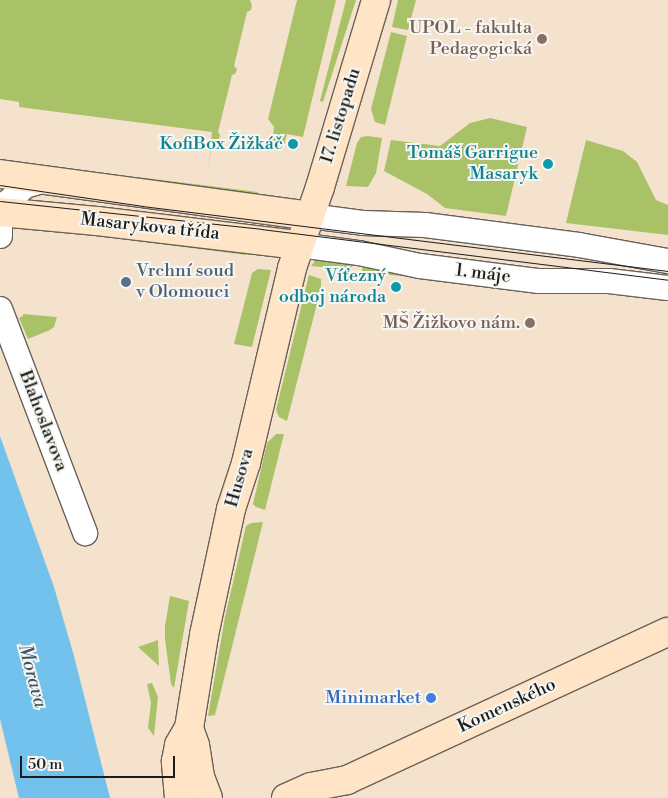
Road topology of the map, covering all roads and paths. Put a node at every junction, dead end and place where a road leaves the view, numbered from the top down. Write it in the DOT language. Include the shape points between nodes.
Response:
graph roads {
  1 [pos="376,0"];
  2 [pos="0,174"];
  3 [pos="44,181"];
  4 [pos="0,220"];
  5 [pos="304,231"];
  6 [pos="668,261"];
  7 [pos="668,288"];
  8 [pos="0,309"];
  9 [pos="85,533"];
  10 [pos="668,632"];
  11 [pos="189,728"];
  12 [pos="337,789"];
  13 [pos="178,798"];
  14 [pos="208,798"];
  15 [pos="286,798"];
  1 -- 5 [label="street, 17. listopadu"];
  2 -- 3 [label="street"];
  3 -- 4 [label="street" via="25,186 8,202"];
  3 -- 5 [label="street"];
  4 -- 5 [label="street, Masarykova třída" via="97,220"];
  5 -- 6 [label="street" via="363,223 425,225 579,245"];
  5 -- 7 [label="street, 1. máje" via="359,253 420,266 534,280 609,281"];
  5 -- 11 [label="street, Husova" via="246,464 231,509 204,636"];
  8 -- 9 [label="street, Blahoslavova"];
  10 -- 12 [label="street, Komenského"];
  11 -- 13 [label="street, Husova" via="179,745"];
  11 -- 14 [label="street, Husova"];
  12 -- 15 [label="street, Komenského" via="311,787"];
}
